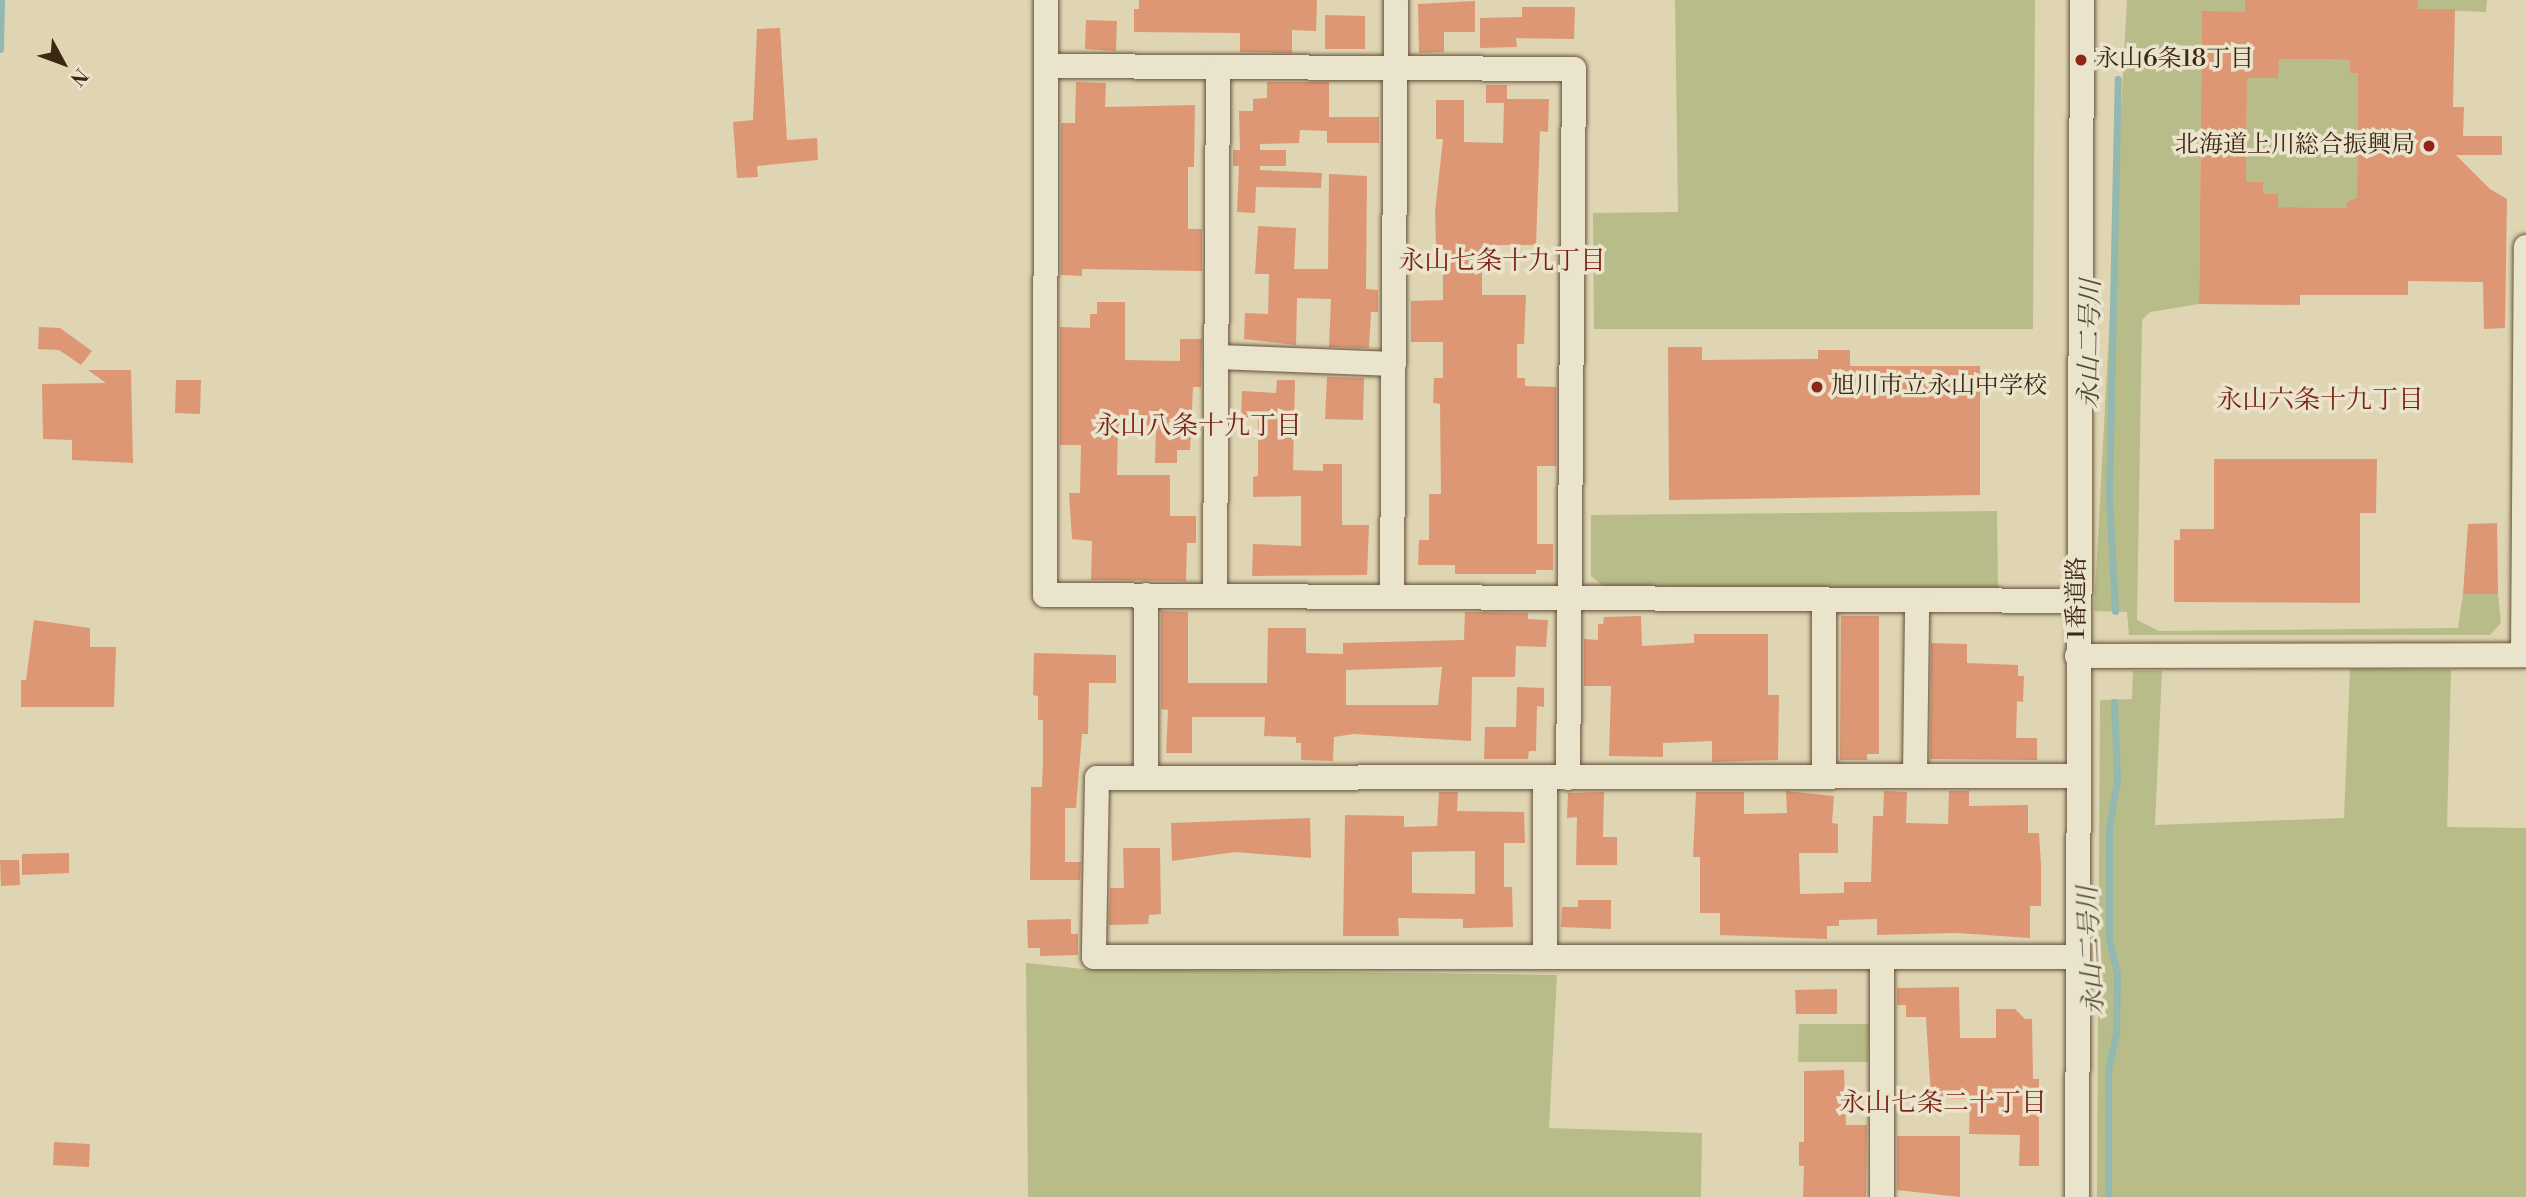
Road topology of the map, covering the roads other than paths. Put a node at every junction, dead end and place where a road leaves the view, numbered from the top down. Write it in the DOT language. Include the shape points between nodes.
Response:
graph roads {
  1 [pos="1046,0"];
  2 [pos="1396,0"];
  3 [pos="2082,0"];
  4 [pos="1046,66"];
  5 [pos="1218,67"];
  6 [pos="1396,68"];
  7 [pos="2526,247"];
  8 [pos="1218,357"];
  9 [pos="1394,364"];
  10 [pos="1146,595"];
  11 [pos="1215,596"];
  12 [pos="1392,596"];
  13 [pos="1570,597"];
  14 [pos="1824,599"];
  15 [pos="1917,600"];
  16 [pos="2077,601"];
  17 [pos="2524,655"];
  18 [pos="2077,656"];
  19 [pos="1915,776"];
  20 [pos="2078,776"];
  21 [pos="1824,777"];
  22 [pos="1146,778"];
  23 [pos="1557,778"];
  24 [pos="1545,956"];
  25 [pos="2078,957"];
  26 [pos="1882,958"];
  27 [pos="1882,1197"];
  28 [pos="2077,1197"];
  1 -- 4 [label="street"];
  2 -- 6 [label="street"];
  3 -- 16 [label="street, 1番道路"];
  4 -- 5 [label="street"];
  4 -- 10 [label="street" via="1045,595"];
  5 -- 6 [label="street"];
  5 -- 8 [label="street"];
  6 -- 9 [label="street"];
  6 -- 13 [label="street" via="1574,69"];
  7 -- 17 [label="street"];
  8 -- 9 [label="street"];
  8 -- 11 [label="street"];
  9 -- 12 [label="street"];
  10 -- 11 [label="street"];
  10 -- 22 [label="street"];
  11 -- 12 [label="street"];
  12 -- 13 [label="street"];
  13 -- 14 [label="street"];
  13 -- 23 [label="street"];
  14 -- 15 [label="street"];
  14 -- 21 [label="street"];
  15 -- 16 [label="street"];
  15 -- 19 [label="street"];
  16 -- 18 [label="street, 1番道路"];
  17 -- 18 [label="street"];
  18 -- 20 [label="street, 1番道路"];
  19 -- 20 [label="street"];
  19 -- 21 [label="street"];
  20 -- 25 [label="street, 1番道路"];
  21 -- 23 [label="street"];
  22 -- 23 [label="street"];
  22 -- 24 [label="street" via="1097,778 1094,957"];
  23 -- 24 [label="street"];
  24 -- 26 [label="street"];
  25 -- 26 [label="street"];
  25 -- 28 [label="street, 1番道路"];
  26 -- 27 [label="street"];
}
